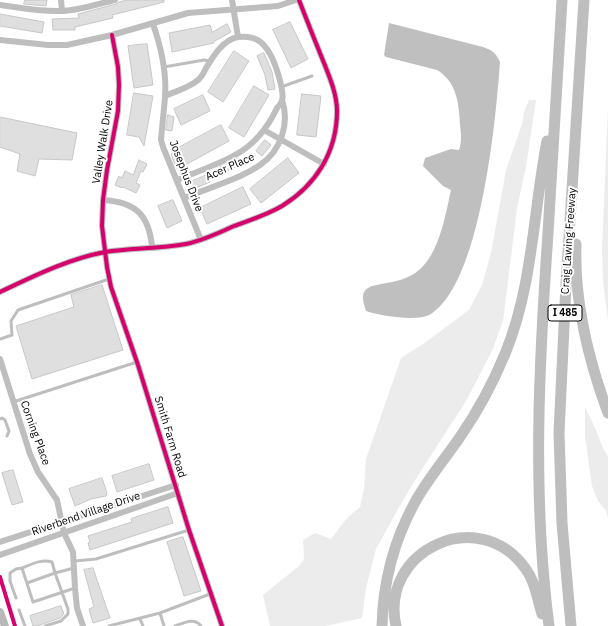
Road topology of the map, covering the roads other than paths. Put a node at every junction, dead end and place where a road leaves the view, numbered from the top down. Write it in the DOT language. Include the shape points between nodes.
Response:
graph roads {
  1 [pos="61,0"];
  2 [pos="115,0"];
  3 [pos="232,0"];
  4 [pos="298,0"];
  5 [pos="562,0"];
  6 [pos="584,0"];
  7 [pos="0,4"];
  8 [pos="234,9"];
  9 [pos="62,11"];
  10 [pos="153,24"];
  11 [pos="112,35"];
  12 [pos="238,37"];
  13 [pos="0,40"];
  14 [pos="210,61"];
  15 [pos="164,67"];
  16 [pos="312,76"];
  17 [pos="281,87"];
  18 [pos="165,96"];
  19 [pos="282,100"];
  20 [pos="556,100"];
  21 [pos="264,130"];
  22 [pos="281,141"];
  23 [pos="576,143"];
  24 [pos="324,164"];
  25 [pos="176,180"];
  26 [pos="184,198"];
  27 [pos="103,200"];
  28 [pos="201,240"];
  29 [pos="152,247"];
  30 [pos="104,252"];
  31 [pos="109,279"];
  32 [pos="0,292"];
  33 [pos="0,339"];
  34 [pos="0,359"];
  35 [pos="137,362"];
  36 [pos="13,402"];
  37 [pos="608,413"];
  38 [pos="0,419"];
  39 [pos="7,436"];
  40 [pos="176,485"];
  41 [pos="178,493"];
  42 [pos="62,522"];
  43 [pos="189,530"];
  44 [pos="64,533"];
  45 [pos="0,542"];
  46 [pos="0,555"];
  47 [pos="75,560"];
  48 [pos="22,568"];
  49 [pos="74,568"];
  50 [pos="55,573"];
  51 [pos="27,583"];
  52 [pos="75,588"];
  53 [pos="62,592"];
  54 [pos="211,594"];
  55 [pos="16,597"];
  56 [pos="21,610"];
  57 [pos="0,612"];
  58 [pos="160,613"];
  59 [pos="140,619"];
  60 [pos="123,622"];
  61 [pos="4,626"];
  62 [pos="25,626"];
  63 [pos="46,626"];
  64 [pos="83,626"];
  65 [pos="109,626"];
  66 [pos="125,626"];
  67 [pos="143,626"];
  68 [pos="164,626"];
  69 [pos="175,626"];
  70 [pos="201,626"];
  71 [pos="222,626"];
  72 [pos="382,626"];
  73 [pos="396,626"];
  74 [pos="545,626"];
  75 [pos="549,626"];
  76 [pos="571,626"];
  1 -- 9 [label="street"];
  2 -- 9 [label="street"];
  3 -- 8 [label="street"];
  4 -- 8 [label="street" via="278,6"];
  4 -- 24 [label="street" via="328,72 337,111 331,147"];
  5 -- 20 [label="highway, Craig Lawing Freeway / I 485"];
  6 -- 23 [label="highway, Craig Lawing Freeway / I 485"];
  7 -- 9 [label="street"];
  8 -- 10 [label="street" via="188,13"];
  8 -- 12 [label="street"];
  10 -- 11 [label="street"];
  10 -- 15 [label="street, Josephus Drive"];
  11 -- 13 [label="street" via="67,45"];
  11 -- 27 [label="street, Valley Walk Drive" via="118,67 118,111"];
  12 -- 14 [label="street" via="220,48"];
  12 -- 17 [label="street, Acer Place" via="257,39 265,44 272,57"];
  14 -- 15 [label="lane"];
  14 -- 18 [label="street" via="200,79"];
  15 -- 18 [label="street, Josephus Drive"];
  16 -- 17 [label="lane"];
  17 -- 19 [label="street, Acer Place"];
  18 -- 25 [label="street, Josephus Drive" via="162,140"];
  19 -- 21 [label="street"];
  19 -- 22 [label="street, Acer Place" via="285,108 285,128"];
  20 -- 72 [label="highway" via="546,143 526,285 513,333 498,371 480,405 425,487 406,521 390,566 385,588"];
  20 -- 75 [label="highway, Craig Lawing Freeway / I 485" via="538,412 541,540"];
  21 -- 22 [label="street"];
  21 -- 25 [label="street" via="248,147 236,155"];
  22 -- 24 [label="street"];
  22 -- 26 [label="street, Acer Place" via="262,164"];
  23 -- 37 [label="highway" via="576,254 580,305 591,362"];
  23 -- 76 [label="highway, Craig Lawing Freeway / I 485" via="559,433 562,523"];
  24 -- 28 [label="street" via="311,184 280,207"];
  25 -- 26 [label="street, Josephus Drive"];
  26 -- 28 [label="street, Josephus Drive"];
  27 -- 29 [label="street" via="124,203 139,212 147,222"];
  27 -- 30 [label="street, Valley Walk Drive"];
  28 -- 29 [label="street"];
  29 -- 30 [label="street"];
  30 -- 31 [label="street, Smith Farm Road"];
  30 -- 32 [label="street" via="60,265"];
  31 -- 33 [label="lane" via="18,310 10,320 12,335"];
  31 -- 35 [label="street, Smith Farm Road"];
  34 -- 36 [label="street, Corning Place"];
  35 -- 36 [label="lane"];
  35 -- 40 [label="street, Smith Farm Road"];
  36 -- 42 [label="street, Corning Place" via="30,454 38,472 57,500"];
  38 -- 39 [label="lane" via="5,420 9,431"];
  40 -- 41 [label="street, Smith Farm Road"];
  40 -- 42 [label="street, Riverbend Village Drive"];
  41 -- 43 [label="street, Smith Farm Road"];
  41 -- 44 [label="street, Riverbend Village Drive"];
  42 -- 44 [label="street, Corning Place"];
  42 -- 45 [label="street, Riverbend Village Drive"];
  43 -- 47 [label="lane" via="96,559"];
  43 -- 54 [label="street, Smith Farm Road"];
  44 -- 46 [label="street, Riverbend Village Drive"];
  44 -- 47 [label="street, Corning Place"];
  47 -- 49 [label="street, Corning Place"];
  48 -- 50 [label="lane" via="47,560 52,562"];
  48 -- 51 [label="lane"];
  48 -- 55 [label="lane" via="10,574"];
  49 -- 50 [label="lane"];
  49 -- 52 [label="street, Corning Place"];
  50 -- 51 [label="lane"];
  50 -- 53 [label="lane"];
  51 -- 53 [label="lane" via="34,602"];
  52 -- 53 [label="lane"];
  52 -- 64 [label="street, Corning Place" via="77,608"];
  53 -- 63 [label="lane" via="68,614 61,621"];
  54 -- 58 [label="lane"];
  54 -- 71 [label="street, Smith Farm Road"];
  56 -- 62 [label="lane"];
  57 -- 61 [label="main road"];
  58 -- 59 [label="lane"];
  58 -- 68 [label="lane"];
  59 -- 60 [label="lane"];
  59 -- 67 [label="lane"];
  60 -- 65 [label="lane"];
  60 -- 66 [label="lane"];
  69 -- 70 [label="lane" via="194,621"];
  73 -- 74 [label="highway" via="394,613 397,593 409,566 432,546 452,539 469,537 490,541 520,562 534,586"];
}
